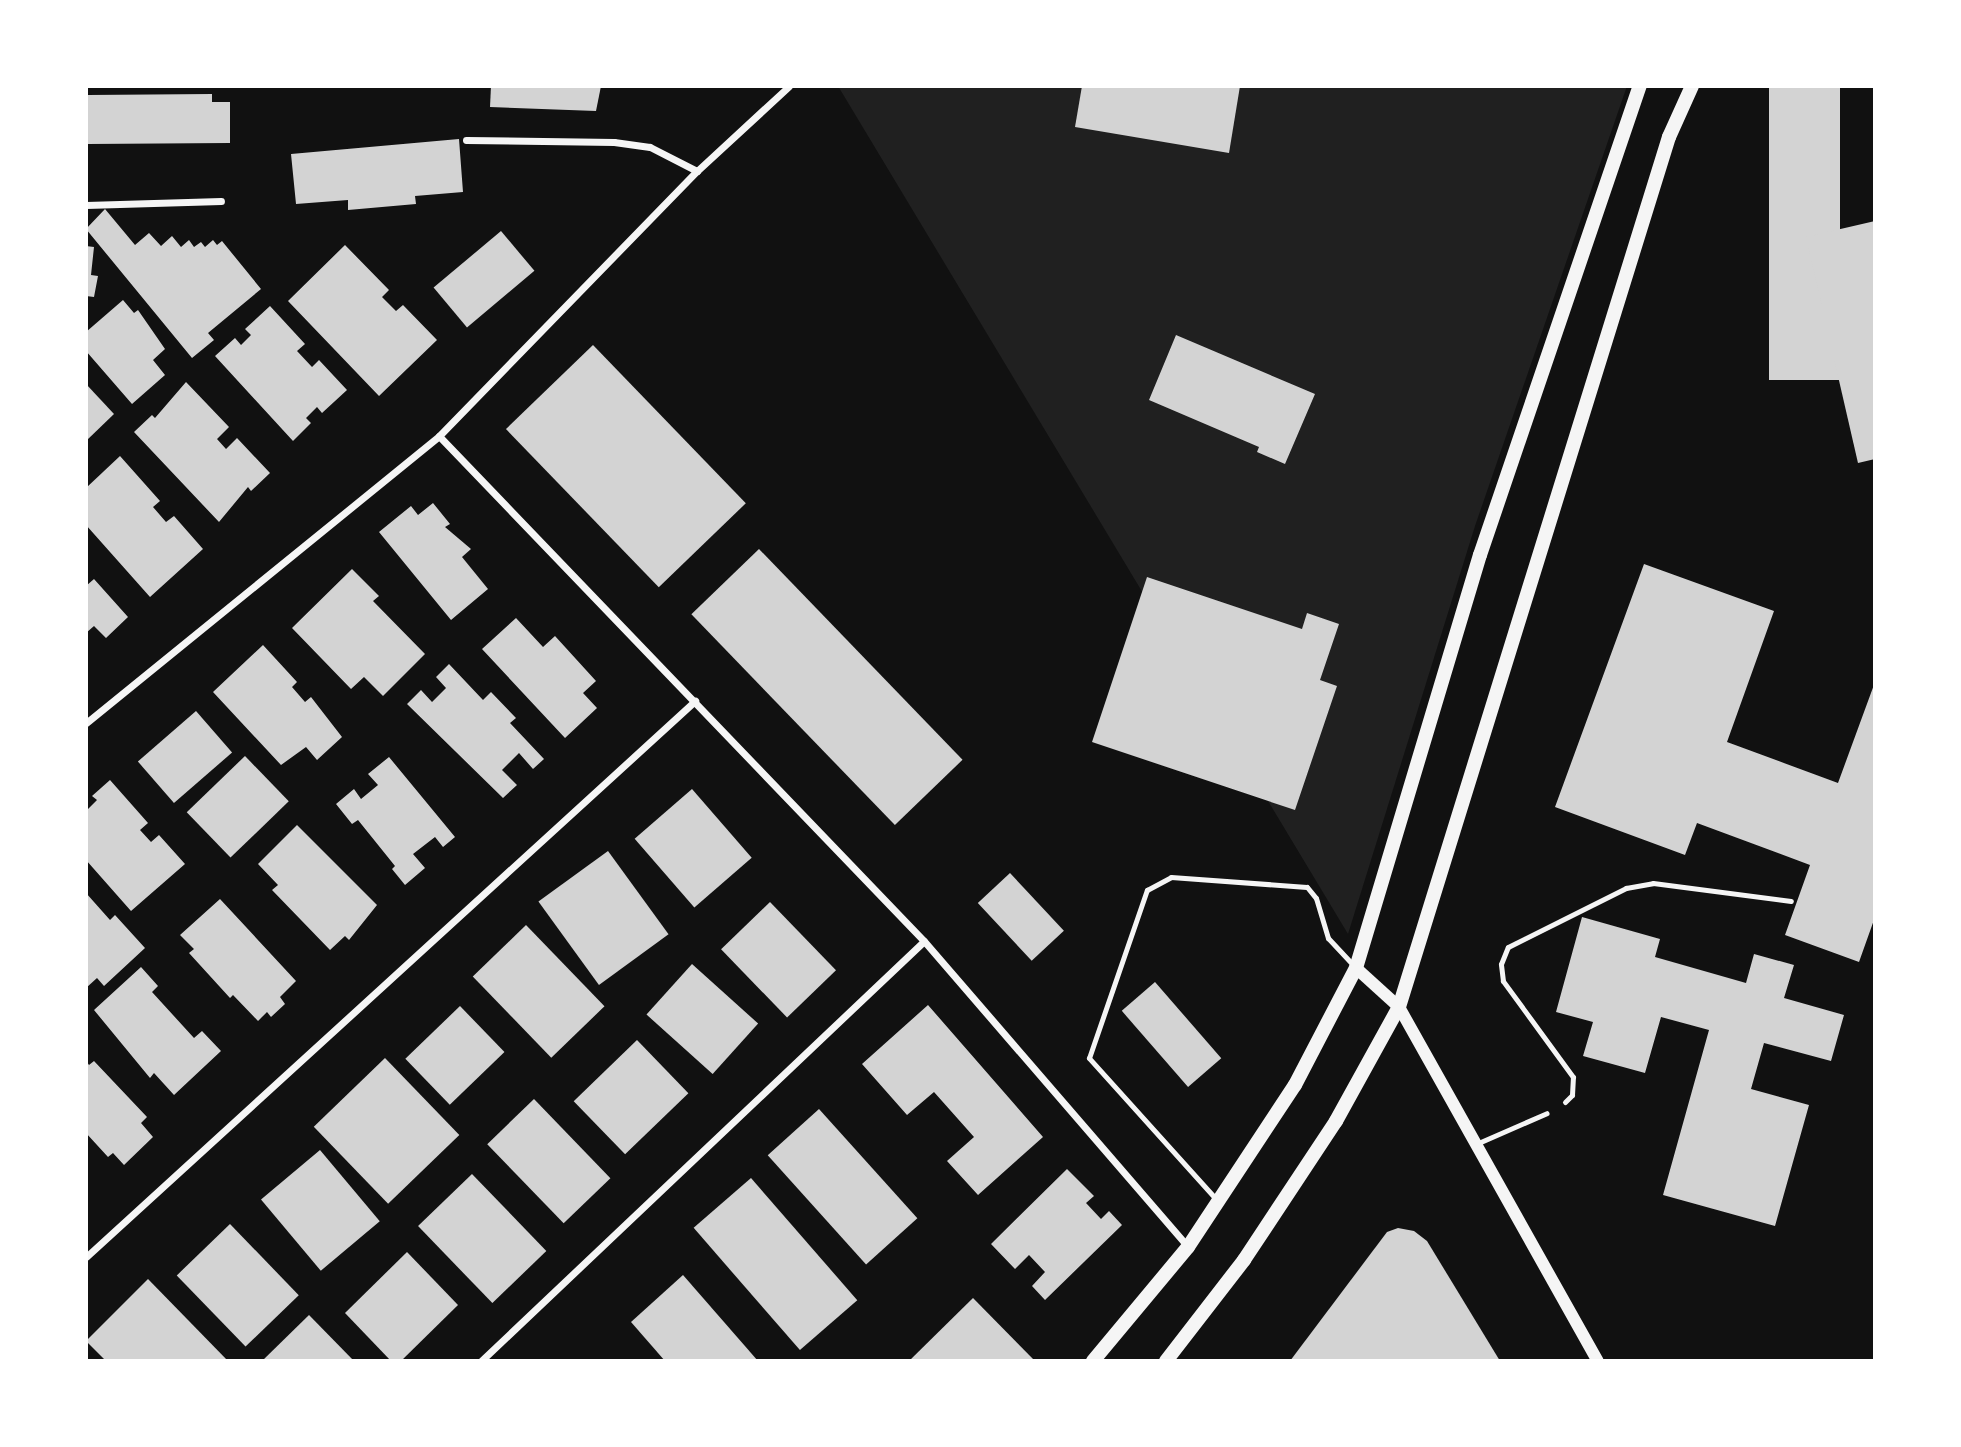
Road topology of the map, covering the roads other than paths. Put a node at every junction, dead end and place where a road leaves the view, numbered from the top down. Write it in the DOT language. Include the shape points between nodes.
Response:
graph roads {
  1 [pos="789,86"];
  2 [pos="1640,86"];
  3 [pos="1692,86"];
  4 [pos="466,141"];
  5 [pos="697,171"];
  6 [pos="221,201"];
  7 [pos="86,205"];
  8 [pos="439,436"];
  9 [pos="695,701"];
  10 [pos="86,723"];
  11 [pos="1791,901"];
  12 [pos="924,941"];
  13 [pos="1356,968"];
  14 [pos="1399,1007"];
  15 [pos="1565,1102"];
  16 [pos="1547,1113"];
  17 [pos="1476,1144"];
  18 [pos="1219,1201"];
  19 [pos="1188,1247"];
  20 [pos="86,1257"];
  21 [pos="481,1361"];
  22 [pos="1093,1361"];
  23 [pos="1166,1361"];
  24 [pos="1598,1361"];
  1 -- 5 [label="street"];
  2 -- 13 [label="main road" via="1480,555"];
  3 -- 14 [label="main road" via="1670,137"];
  4 -- 5 [label="street" via="614,142 650,147"];
  5 -- 8 [label="street"];
  6 -- 7 [label="street"];
  8 -- 9 [label="street"];
  8 -- 10 [label="street"];
  9 -- 12 [label="street"];
  9 -- 20 [label="street"];
  11 -- 15 [label="lane" via="1653,883 1626,888 1508,947 1501,964 1503,981 1573,1077 1572,1095"];
  12 -- 19 [label="street"];
  12 -- 21 [label="street"];
  13 -- 14 [label="street"];
  13 -- 18 [label="main road" via="1295,1085"];
  13 -- 18 [label="lane" via="1328,938 1316,898 1307,887 1171,877 1147,890 1089,1058"];
  14 -- 17 [label="street"];
  14 -- 23 [label="main road" via="1336,1121 1244,1260"];
  16 -- 17 [label="lane"];
  17 -- 24 [label="street"];
  18 -- 19 [label="main road"];
  19 -- 22 [label="main road"];
}
